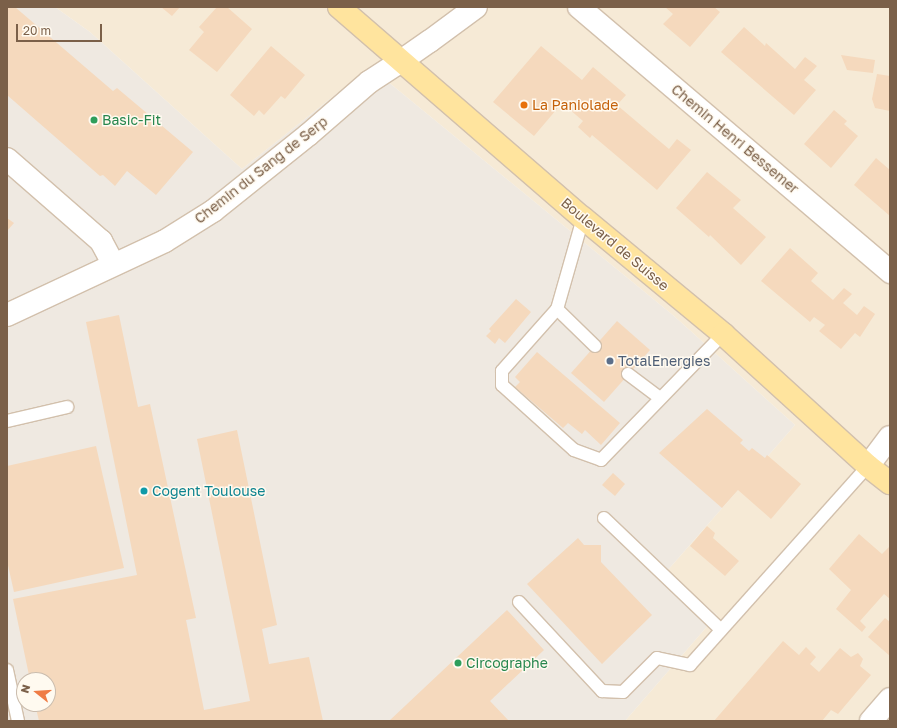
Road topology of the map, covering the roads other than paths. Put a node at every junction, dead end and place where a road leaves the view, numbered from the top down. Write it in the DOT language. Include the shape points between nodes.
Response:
graph roads {
  1 [pos="339,7"];
  2 [pos="476,7"];
  3 [pos="579,7"];
  4 [pos="401,61"];
  5 [pos="7,159"];
  6 [pos="583,218"];
  7 [pos="113,264"];
  8 [pos="890,272"];
  9 [pos="557,309"];
  10 [pos="7,315"];
  11 [pos="723,334"];
  12 [pos="595,346"];
  13 [pos="628,374"];
  14 [pos="660,398"];
  15 [pos="67,407"];
  16 [pos="7,421"];
  17 [pos="890,437"];
  18 [pos="868,466"];
  19 [pos="890,483"];
  20 [pos="604,518"];
  21 [pos="519,602"];
  22 [pos="720,629"];
  23 [pos="7,670"];
  24 [pos="890,699"];
  25 [pos="18,721"];
  26 [pos="871,721"];
  1 -- 4 [label="main road, Boulevard de Suisse"];
  2 -- 4 [label="street, Chemin du Sang de Serp"];
  3 -- 8 [label="street, Chemin Henri Bessemer"];
  4 -- 6 [label="main road, Boulevard de Suisse"];
  4 -- 7 [label="street, Chemin du Sang de Serp" via="370,82 213,211 165,241"];
  5 -- 7 [label="street" via="101,241"];
  6 -- 9 [label="lane"];
  6 -- 11 [label="main road, Boulevard de Suisse"];
  7 -- 10 [label="street, Chemin du Sang de Serp"];
  9 -- 12 [label="lane"];
  9 -- 14 [label="lane" via="502,371 502,385 574,450 601,460"];
  11 -- 14 [label="lane"];
  11 -- 18 [label="main road, Boulevard de Suisse"];
  13 -- 14 [label="lane"];
  15 -- 16 [label="lane"];
  17 -- 18 [label="street"];
  18 -- 19 [label="main road, Boulevard de Suisse"];
  18 -- 22 [label="lane"];
  20 -- 22 [label="lane"];
  21 -- 22 [label="lane" via="602,691 623,692 657,658 690,665"];
  23 -- 25 [label="lane"];
  24 -- 26 [label="street"];
}
